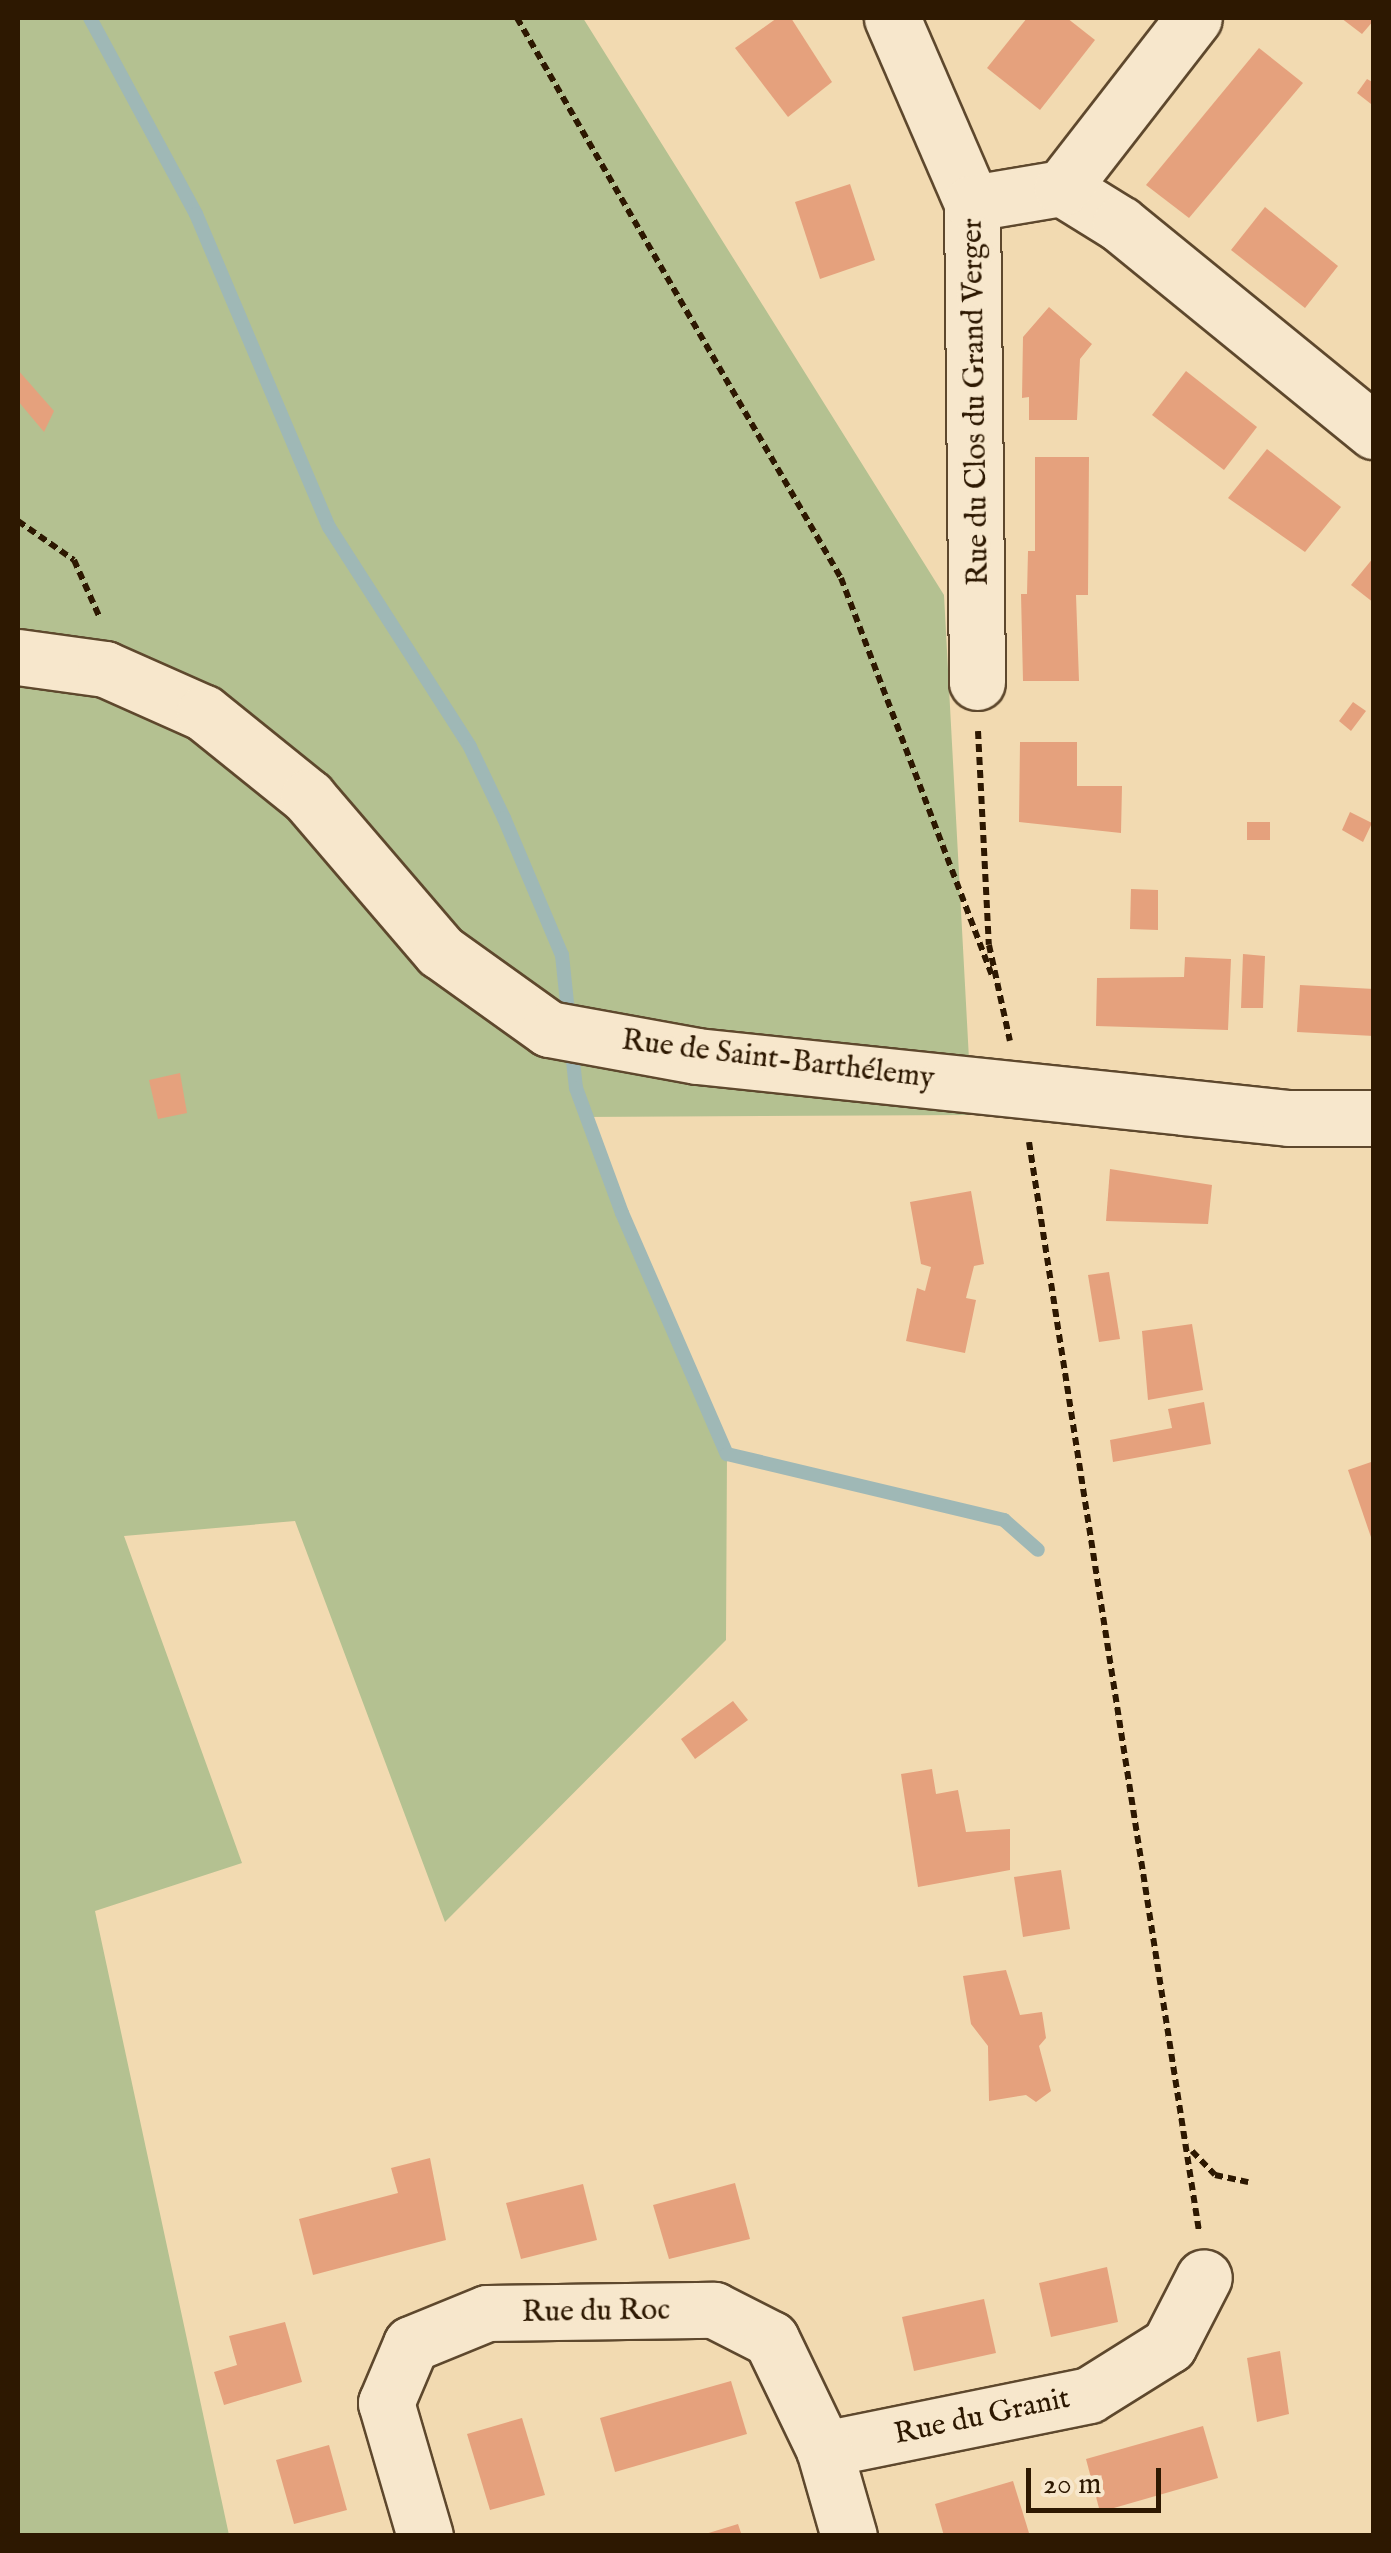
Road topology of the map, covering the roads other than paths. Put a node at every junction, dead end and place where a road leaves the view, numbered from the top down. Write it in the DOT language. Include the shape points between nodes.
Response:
graph roads {
  1 [pos="892,18"];
  2 [pos="1194,18"];
  3 [pos="1062,188"];
  4 [pos="972,203"];
  5 [pos="1374,430"];
  6 [pos="18,658"];
  7 [pos="977,682"];
  8 [pos="1374,1118"];
  9 [pos="1204,2277"];
  10 [pos="824,2450"];
  11 [pos="426,2536"];
  12 [pos="849,2536"];
  1 -- 4 [label="street, Rue du Clos du Grand Verger"];
  2 -- 3 [label="street"];
  3 -- 4 [label="street"];
  3 -- 5 [label="street" via="1120,224"];
  4 -- 7 [label="street, Rue du Clos du Grand Verger"];
  6 -- 8 [label="street, Rue de Saint-Barthélemy" via="105,669 219,725 308,798 440,951 550,1029 697,1056 1289,1118"];
  9 -- 10 [label="street, Rue du Granit" via="1170,2345 1089,2395"];
  10 -- 11 [label="street, Rue du Roc" via="771,2339 714,2310 487,2313 412,2344 386,2403"];
  10 -- 12 [label="street, Rue du Roc"];
}
